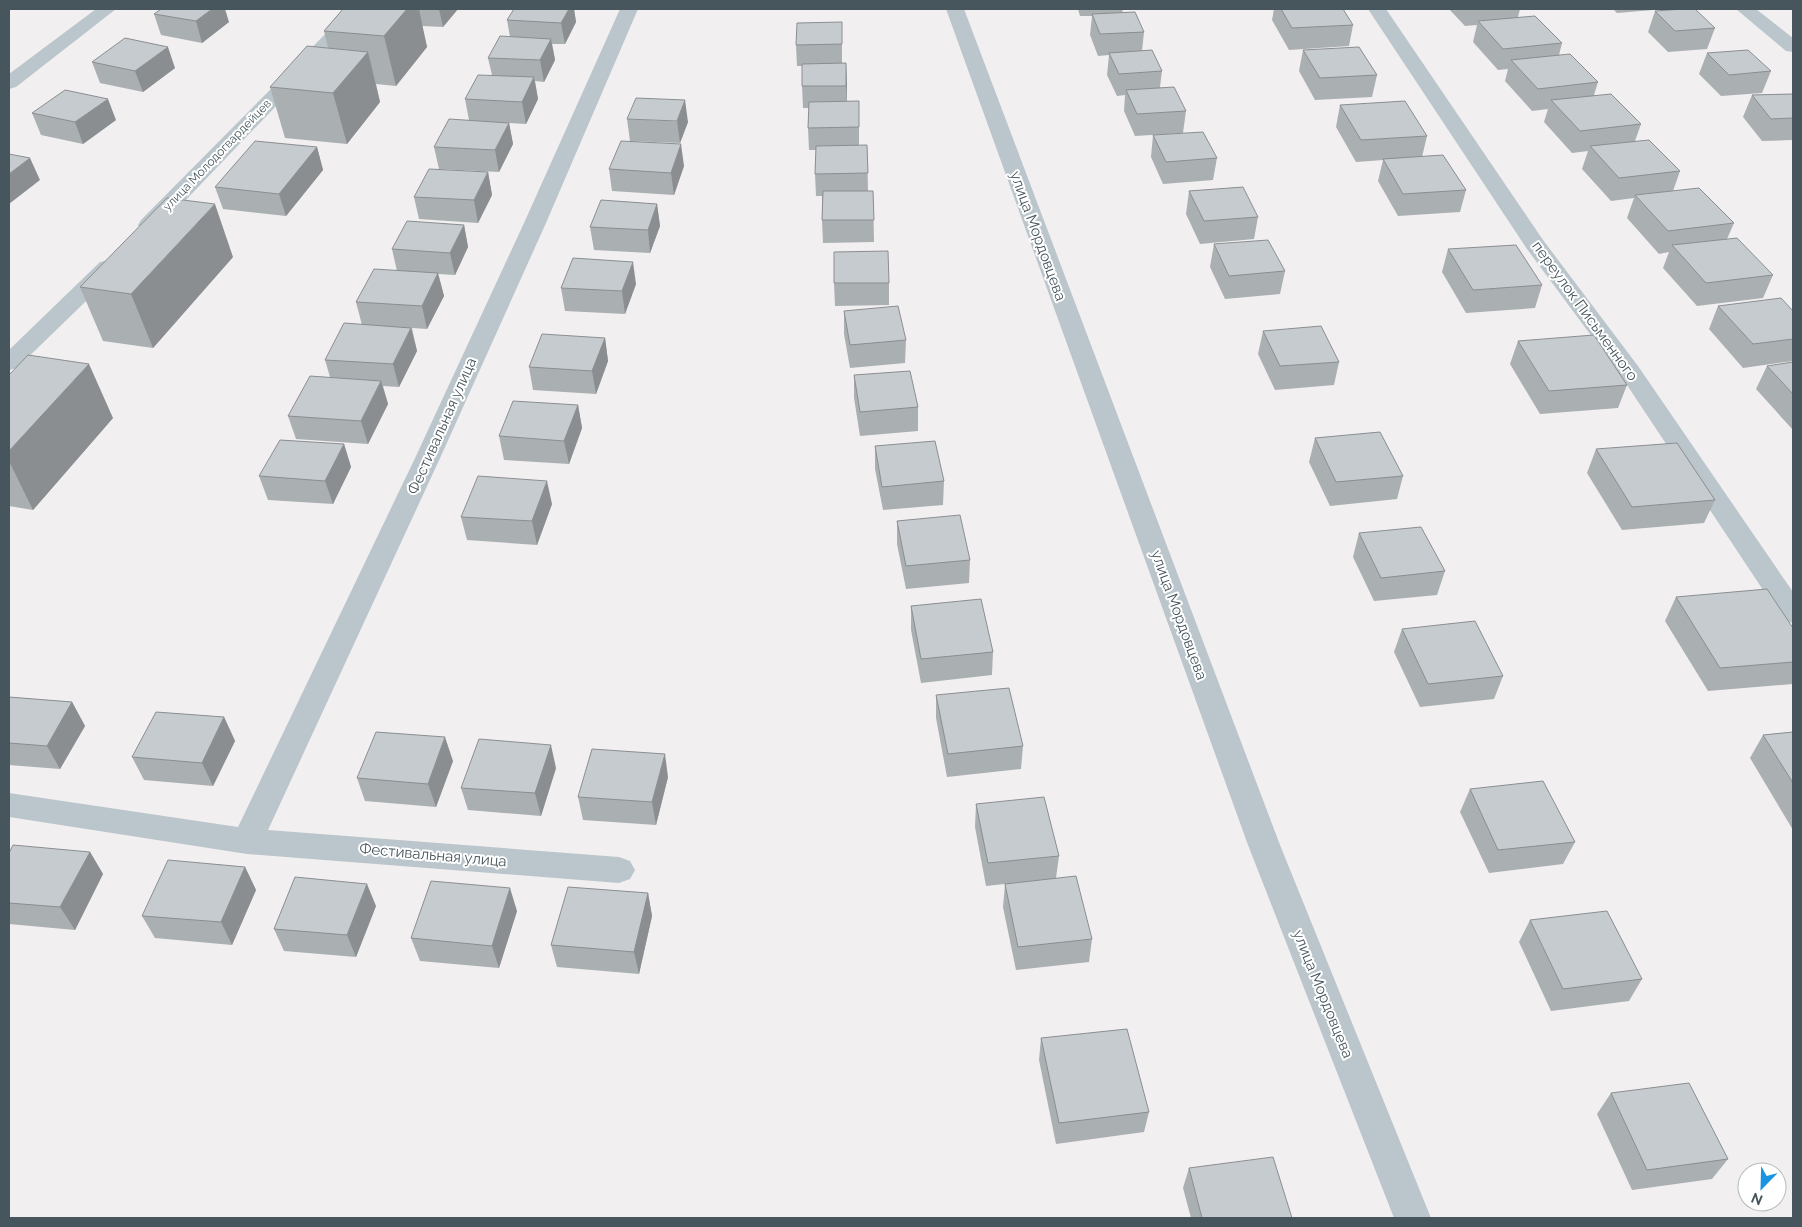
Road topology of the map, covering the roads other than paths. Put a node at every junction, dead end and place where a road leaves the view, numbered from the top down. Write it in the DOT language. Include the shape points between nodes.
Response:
graph roads {
  1 [pos="107,9"];
  2 [pos="360,9"];
  3 [pos="629,9"];
  4 [pos="955,9"];
  5 [pos="1377,9"];
  6 [pos="1745,9"];
  7 [pos="1793,47"];
  8 [pos="9,82"];
  9 [pos="9,363"];
  10 [pos="1793,613"];
  11 [pos="9,806"];
  12 [pos="247,841"];
  13 [pos="619,870"];
  14 [pos="1413,1218"];
  1 -- 8 [label="street"];
  2 -- 9 [label="street, улица Молодогвардейцев" via="130,245"];
  3 -- 12 [label="street, Фестивальная улица" via="380,564"];
  4 -- 14 [label="street, улица Мордовцева" via="1264,845"];
  5 -- 10 [label="street, переулок Письменного" via="1534,244 1630,371"];
  6 -- 7 [label="street"];
  11 -- 12 [label="street, Фестивальная улица"];
  12 -- 13 [label="street, Фестивальная улица"];
}
